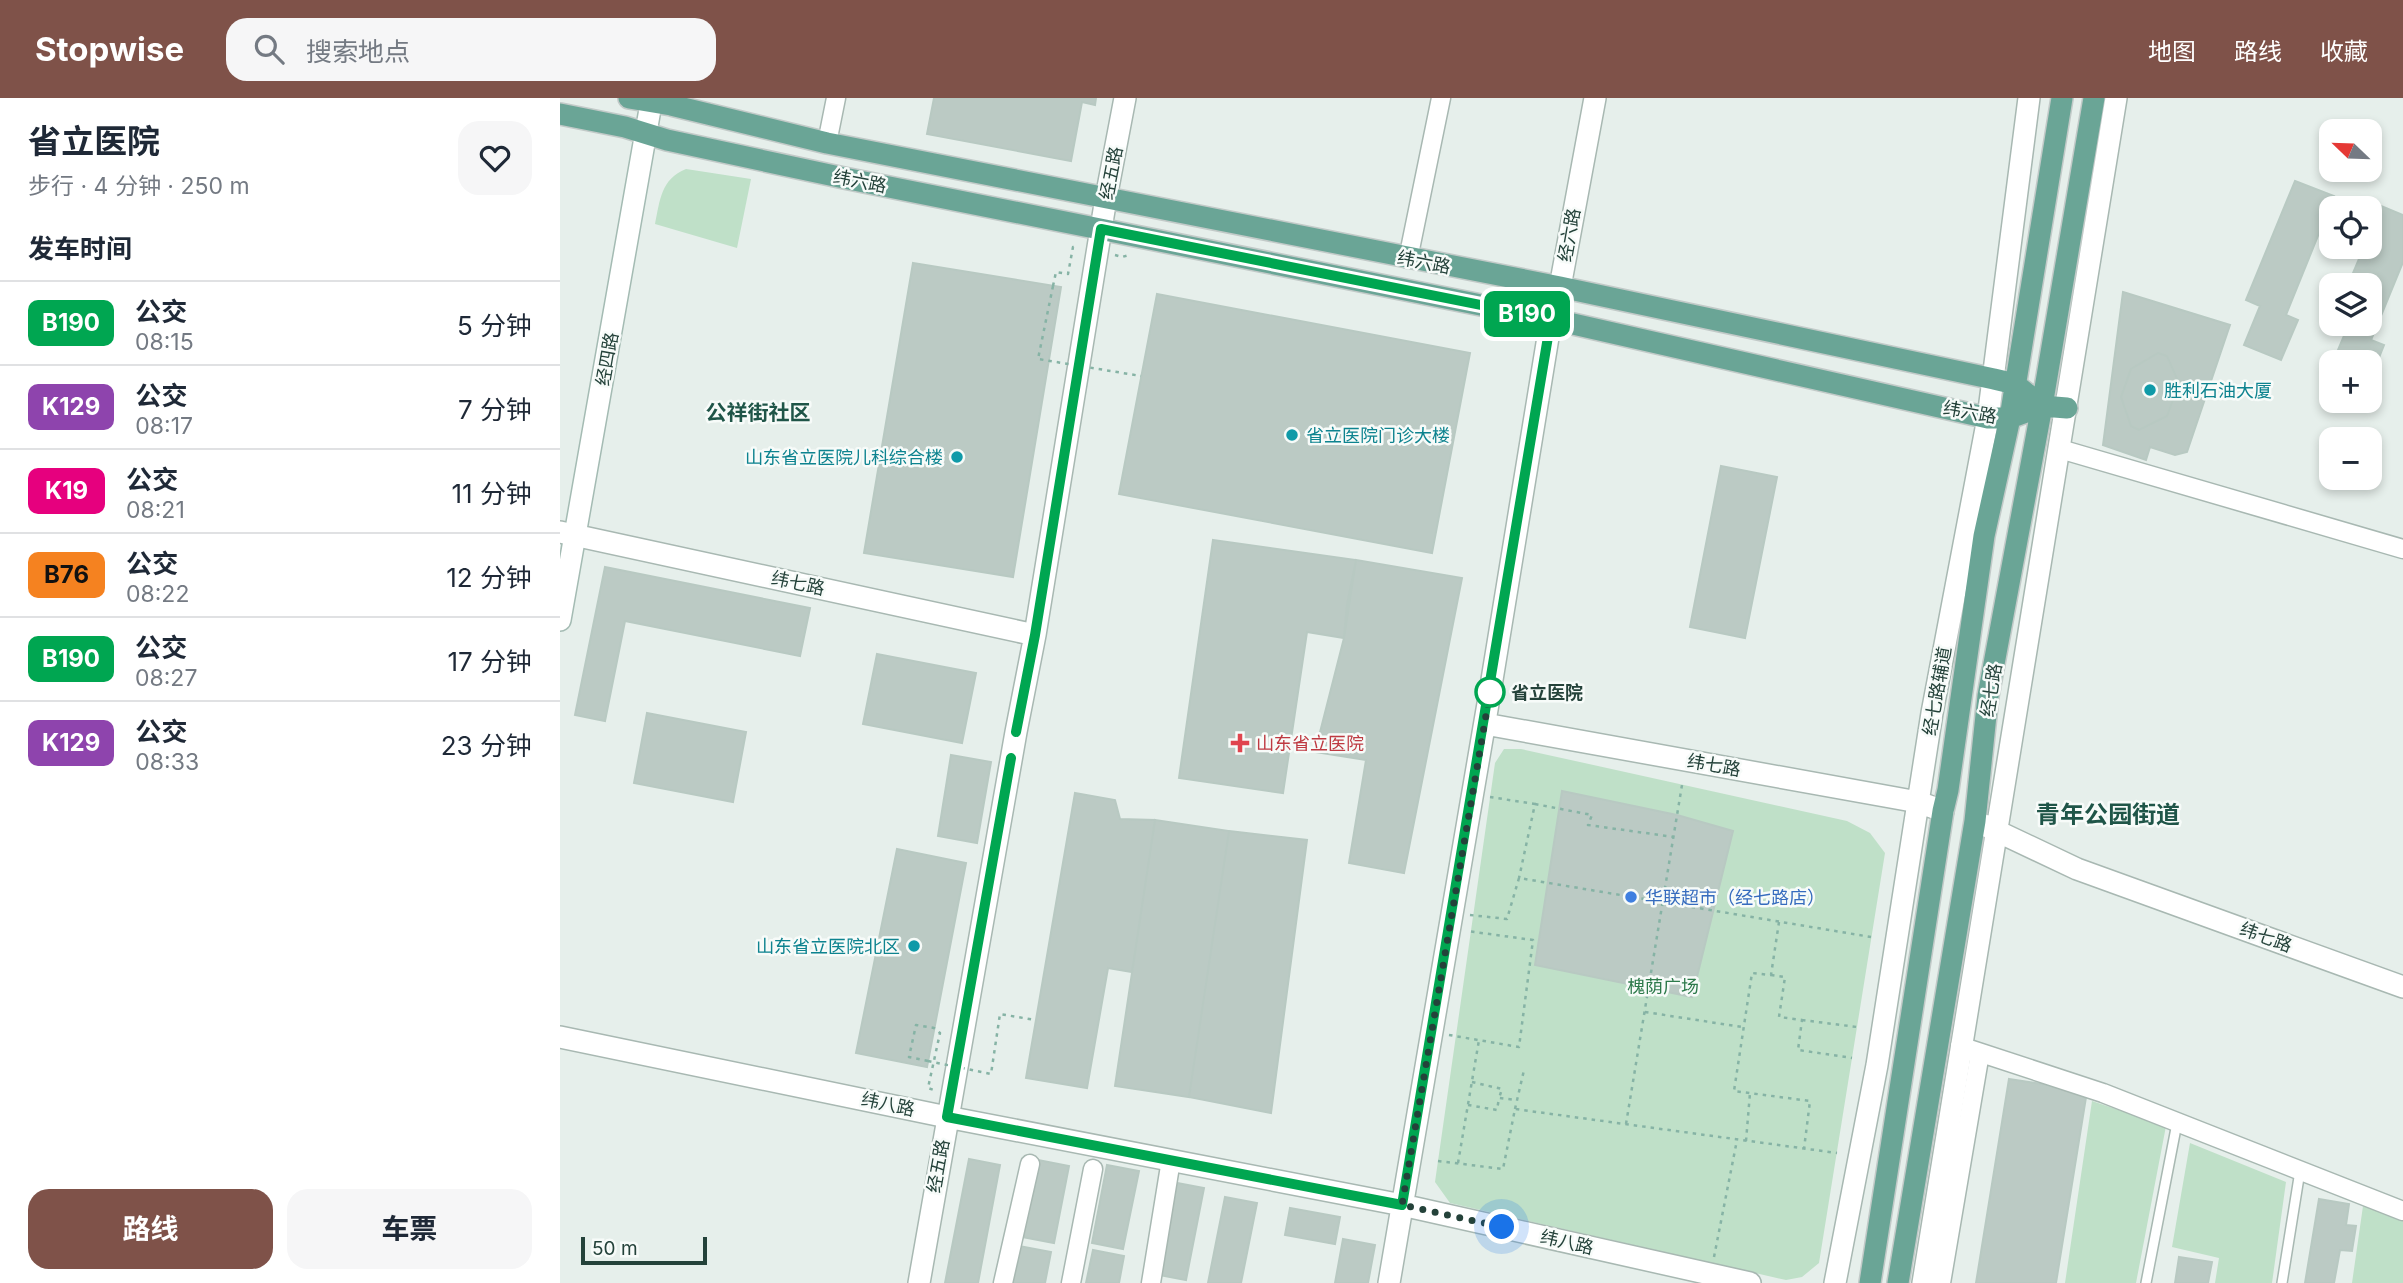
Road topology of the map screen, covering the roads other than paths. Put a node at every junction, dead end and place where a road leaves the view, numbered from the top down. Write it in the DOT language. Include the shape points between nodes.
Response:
graph roads {
  1 [pos="629,98"];
  2 [pos="836,98"];
  3 [pos="1125,98"];
  4 [pos="1441,98"];
  5 [pos="1595,98"];
  6 [pos="2029,98"];
  7 [pos="2062,98"];
  8 [pos="2094,98"];
  9 [pos="2116,98"];
  10 [pos="651,99"];
  11 [pos="560,114"];
  12 [pos="645,133"];
  13 [pos="827,143"];
  14 [pos="1106,198"];
  15 [pos="1101,229"];
  16 [pos="1408,259"];
  17 [pos="1560,287"];
  18 [pos="1551,319"];
  19 [pos="1994,379"];
  20 [pos="2015,384"];
  21 [pos="2042,407"];
  22 [pos="2067,408"];
  23 [pos="1988,418"];
  24 [pos="2010,418"];
  25 [pos="2060,449"];
  26 [pos="568,533"];
  27 [pos="2403,549"];
  28 [pos="560,620"];
  29 [pos="1039,637"];
  30 [pos="1485,724"];
  31 [pos="1918,802"];
  32 [pos="1943,811"];
  33 [pos="1975,821"];
  34 [pos="1995,830"];
  35 [pos="2403,987"];
  36 [pos="560,1037"];
  37 [pos="1970,1050"];
  38 [pos="947,1117"];
  39 [pos="2177,1123"];
  40 [pos="1171,1160"];
  41 [pos="1030,1164"];
  42 [pos="1093,1169"];
  43 [pos="2300,1171"];
  44 [pos="1402,1205"];
  45 [pos="2403,1211"];
  46 [pos="919,1283"];
  47 [pos="1003,1283"];
  48 [pos="1071,1283"];
  49 [pos="1151,1283"];
  50 [pos="1389,1283"];
  51 [pos="1750,1283"];
  52 [pos="1835,1283"];
  53 [pos="1870,1283"];
  54 [pos="1898,1283"];
  55 [pos="1923,1283"];
  56 [pos="1941,1283"];
  57 [pos="2146,1283"];
  58 [pos="2282,1283"];
  1 -- 10 [label="main road, 纬六路"];
  2 -- 13 [label="street"];
  3 -- 14 [label="street, 经五路"];
  4 -- 16 [label="street"];
  5 -- 17 [label="street, 经六路"];
  6 -- 19 [label="street, 经七路辅道"];
  7 -- 20 [label="main road, 经七路"];
  8 -- 21 [label="main road, 经七路"];
  9 -- 22 [label="street"];
  10 -- 12 [label="street, 经四路"];
  10 -- 13 [label="main road, 纬六路"];
  11 -- 12 [label="main road, 纬六路"];
  12 -- 15 [label="main road, 纬六路"];
  12 -- 26 [label="street, 经四路"];
  13 -- 14 [label="main road, 纬六路"];
  14 -- 15 [label="street, 经五路"];
  14 -- 16 [label="main road, 纬六路"];
  15 -- 18 [label="main road, 纬六路"];
  15 -- 29 [label="street, 经五路"];
  16 -- 17 [label="main road, 纬六路"];
  17 -- 18 [label="street, 经六路"];
  17 -- 19 [label="main road, 纬六路"];
  18 -- 23 [label="main road, 纬六路"];
  18 -- 30 [label="street, 经六路"];
  19 -- 20 [label="main road, 纬六路"];
  19 -- 23 [label="street, 经七路辅道"];
  20 -- 21 [label="main road, 纬六路"];
  20 -- 24 [label="main road, 经七路"];
  21 -- 22 [label="main road"];
  21 -- 24 [label="main road, 纬六路"];
  21 -- 33 [label="main road, 经七路" via="1988,696"];
  22 -- 25 [label="street"];
  23 -- 24 [label="main road, 纬六路"];
  23 -- 31 [label="street, 经七路辅道"];
  24 -- 32 [label="main road, 经七路" via="1984,536"];
  25 -- 27 [label="street"];
  25 -- 34 [label="street"];
  26 -- 28 [label="street, 经四路"];
  26 -- 29 [label="street, 纬七路"];
  29 -- 38 [label="street, 经五路" via="1013,745"];
  30 -- 31 [label="street, 纬七路"];
  30 -- 44 [label="street, 经六路"];
  31 -- 32 [label="street, 纬七路"];
  31 -- 52 [label="street, 经七路辅道" via="1877,1065"];
  32 -- 53 [label="main road, 经七路"];
  33 -- 34 [label="street, 纬七路"];
  33 -- 54 [label="main road, 经七路"];
  34 -- 35 [label="street, 纬七路" via="2077,869"];
  34 -- 37 [label="street"];
  36 -- 38 [label="street, 纬八路"];
  37 -- 39 [label="street" via="2103,1093"];
  37 -- 55 [label="street"];
  37 -- 56 [label="street"];
  38 -- 40 [label="street, 纬八路"];
  38 -- 46 [label="street, 经五路"];
  39 -- 43 [label="street"];
  39 -- 57 [label="lane"];
  40 -- 44 [label="street, 纬八路"];
  40 -- 49 [label="street"];
  41 -- 47 [label="street"];
  42 -- 48 [label="street"];
  43 -- 45 [label="street"];
  43 -- 58 [label="lane"];
  44 -- 50 [label="street, 经六路"];
  44 -- 51 [label="street, 纬八路"];
}
